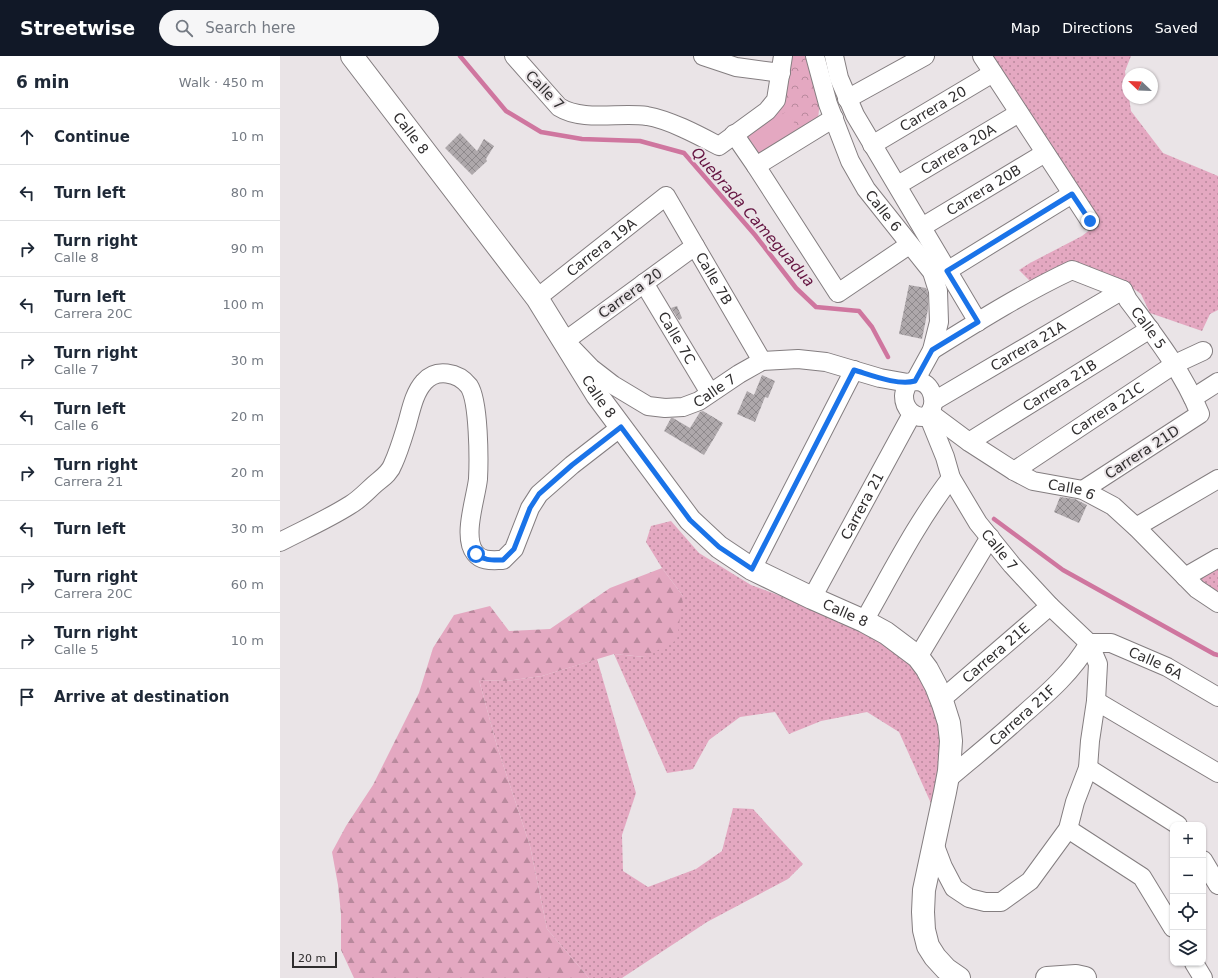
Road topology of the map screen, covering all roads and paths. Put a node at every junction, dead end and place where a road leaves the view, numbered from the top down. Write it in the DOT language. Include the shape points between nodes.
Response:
graph roads {
  1 [pos="352,56"];
  2 [pos="514,56"];
  3 [pos="703,56"];
  4 [pos="815,56"];
  5 [pos="834,56"];
  6 [pos="925,56"];
  7 [pos="982,56"];
  8 [pos="782,64"];
  9 [pos="993,73"];
  10 [pos="847,100"];
  11 [pos="1019,113"];
  12 [pos="834,118"];
  13 [pos="734,134"];
  14 [pos="872,145"];
  15 [pos="1045,153"];
  16 [pos="756,166"];
  17 [pos="898,185"];
  18 [pos="1072,194"];
  19 [pos="666,196"];
  20 [pos="1090,221"];
  21 [pos="922,227"];
  22 [pos="909,245"];
  23 [pos="695,246"];
  24 [pos="947,271"];
  25 [pos="644,283"];
  26 [pos="1123,290"];
  27 [pos="537,298"];
  28 [pos="978,322"];
  29 [pos="1150,329"];
  30 [pos="565,341"];
  31 [pos="1203,351"];
  32 [pos="929,356"];
  33 [pos="762,361"];
  34 [pos="1175,364"];
  35 [pos="854,370"];
  36 [pos="1218,382"];
  37 [pos="710,393"];
  38 [pos="1194,398"];
  39 [pos="920,399"];
  40 [pos="1200,414"];
  41 [pos="621,427"];
  42 [pos="969,442"];
  43 [pos="1014,471"];
  44 [pos="951,478"];
  45 [pos="1218,479"];
  46 [pos="1083,490"];
  47 [pos="1136,526"];
  48 [pos="990,537"];
  49 [pos="280,542"];
  50 [pos="1218,558"];
  51 [pos="752,569"];
  52 [pos="1191,583"];
  53 [pos="812,598"];
  54 [pos="1218,603"];
  55 [pos="1050,606"];
  56 [pos="864,621"];
  57 [pos="1089,643"];
  58 [pos="918,657"];
  59 [pos="1218,697"];
  60 [pos="942,699"];
  61 [pos="1096,701"];
  62 [pos="1088,768"];
  63 [pos="1218,773"];
  64 [pos="947,786"];
  65 [pos="1173,822"];
  66 [pos="1068,829"];
  67 [pos="935,846"];
  68 [pos="1206,865"];
  69 [pos="1218,885"];
  70 [pos="1170,923"];
  71 [pos="1196,966"];
  72 [pos="960,978"];
  73 [pos="1047,978"];
  74 [pos="1085,978"];
  75 [pos="1203,978"];
  1 -- 27 [label="main road, Calle 8"];
  2 -- 13 [label="street, Calle 7" via="559,107 567,112 576,115 630,114 649,117 672,124 719,146"];
  3 -- 8 [label="street" via="736,68"];
  4 -- 12 [label="street, Calle 6"];
  5 -- 10 [label="street"];
  6 -- 10 [label="street"];
  7 -- 9 [label="street"];
  8 -- 13 [label="street" via="776,100 767,111"];
  9 -- 11 [label="street"];
  9 -- 14 [label="street, Carrera 20"];
  10 -- 14 [label="street"];
  11 -- 15 [label="street"];
  11 -- 17 [label="street, Carrera 20A"];
  12 -- 16 [label="street"];
  12 -- 22 [label="street, Calle 6" via="853,167 866,189"];
  13 -- 16 [label="street"];
  14 -- 17 [label="street"];
  15 -- 18 [label="street"];
  15 -- 21 [label="street, Carrera 20B"];
  16 -- 22 [label="street" via="838,293"];
  17 -- 21 [label="street"];
  18 -- 20 [label="street"];
  18 -- 24 [label="street"];
  19 -- 23 [label="street, Calle 7B"];
  19 -- 27 [label="street, Carrera 19A"];
  21 -- 24 [label="street"];
  22 -- 32 [label="street, Calle 6" via="932,272 938,291 939,322"];
  23 -- 25 [label="street, Carrera 20"];
  23 -- 33 [label="street, Calle 7B"];
  24 -- 28 [label="street"];
  25 -- 30 [label="street, Carrera 20"];
  25 -- 37 [label="street, Calle 7C"];
  26 -- 28 [label="street" via="1072,270"];
  26 -- 29 [label="street, Calle 5"];
  26 -- 39 [label="street, Carrera 21A"];
  27 -- 30 [label="main road, Calle 8"];
  28 -- 32 [label="street"];
  29 -- 34 [label="street, Calle 5"];
  29 -- 42 [label="street, Carrera 21B"];
  30 -- 37 [label="street, Calle 7" via="591,368 648,406 683,407 699,401"];
  30 -- 41 [label="main road, Calle 8" via="597,395"];
  31 -- 34 [label="street, Carrera 21C"];
  32 -- 39 [label="street, Calle 6" via="929,375"];
  33 -- 35 [label="street, Calle 7" via="798,359 826,362"];
  33 -- 37 [label="street, Calle 7"];
  34 -- 38 [label="street, Calle 5"];
  34 -- 43 [label="street, Carrera 21C"];
  35 -- 39 [label="street, Calle 7" via="880,378"];
  35 -- 51 [label="street"];
  36 -- 38 [label="street"];
  38 -- 40 [label="street, Calle 5"];
  39 -- 42 [label="street, Calle 6"];
  39 -- 44 [label="street, Calle 7" via="943,451"];
  39 -- 53 [label="street, Carrera 21"];
  40 -- 46 [label="street, Carrera 21D"];
  41 -- 49 [label="street" via="539,494 530,508 514,549 503,560 482,559 472,549 469,539 478,479 478,445 473,395 462,379 442,373 433,375 424,382 414,399 400,448 390,471 350,505"];
  41 -- 51 [label="main road, Calle 8" via="690,520 719,547"];
  42 -- 43 [label="street, Calle 6"];
  43 -- 46 [label="street, Calle 6" via="1033,481"];
  44 -- 48 [label="street, Calle 7" via="978,523"];
  44 -- 56 [label="street" via="913,533"];
  45 -- 47 [label="street"];
  46 -- 47 [label="street, Calle 6" via="1113,506"];
  47 -- 52 [label="street, Calle 6"];
  48 -- 55 [label="street, Calle 7"];
  48 -- 58 [label="street"];
  50 -- 52 [label="street"];
  51 -- 53 [label="main road, Calle 8"];
  52 -- 54 [label="street, Calle 6"];
  53 -- 56 [label="main road, Calle 8"];
  55 -- 57 [label="street, Calle 7"];
  55 -- 60 [label="street, Carrera 21E"];
  56 -- 58 [label="main road, Calle 8" via="886,633"];
  57 -- 59 [label="street, Calle 6A" via="1111,643 1167,668"];
  57 -- 61 [label="street" via="1098,664"];
  57 -- 64 [label="street, Carrera 21F" via="1080,659 1066,675"];
  58 -- 60 [label="main road, Calle 8"];
  60 -- 64 [label="main road, Calle 8" via="951,741"];
  61 -- 62 [label="street"];
  61 -- 63 [label="street"];
  62 -- 65 [label="street"];
  62 -- 66 [label="street"];
  64 -- 67 [label="main road, Calle 8"];
  66 -- 67 [label="street" via="1030,881 1000,902 969,898 954,888"];
  66 -- 70 [label="street" via="1142,877"];
  67 -- 72 [label="main road, Calle 8" via="924,890 924,930 928,946 935,957"];
  68 -- 69 [label="street"];
  71 -- 75 [label="street"];
  73 -- 74 [label="main road"];
}
